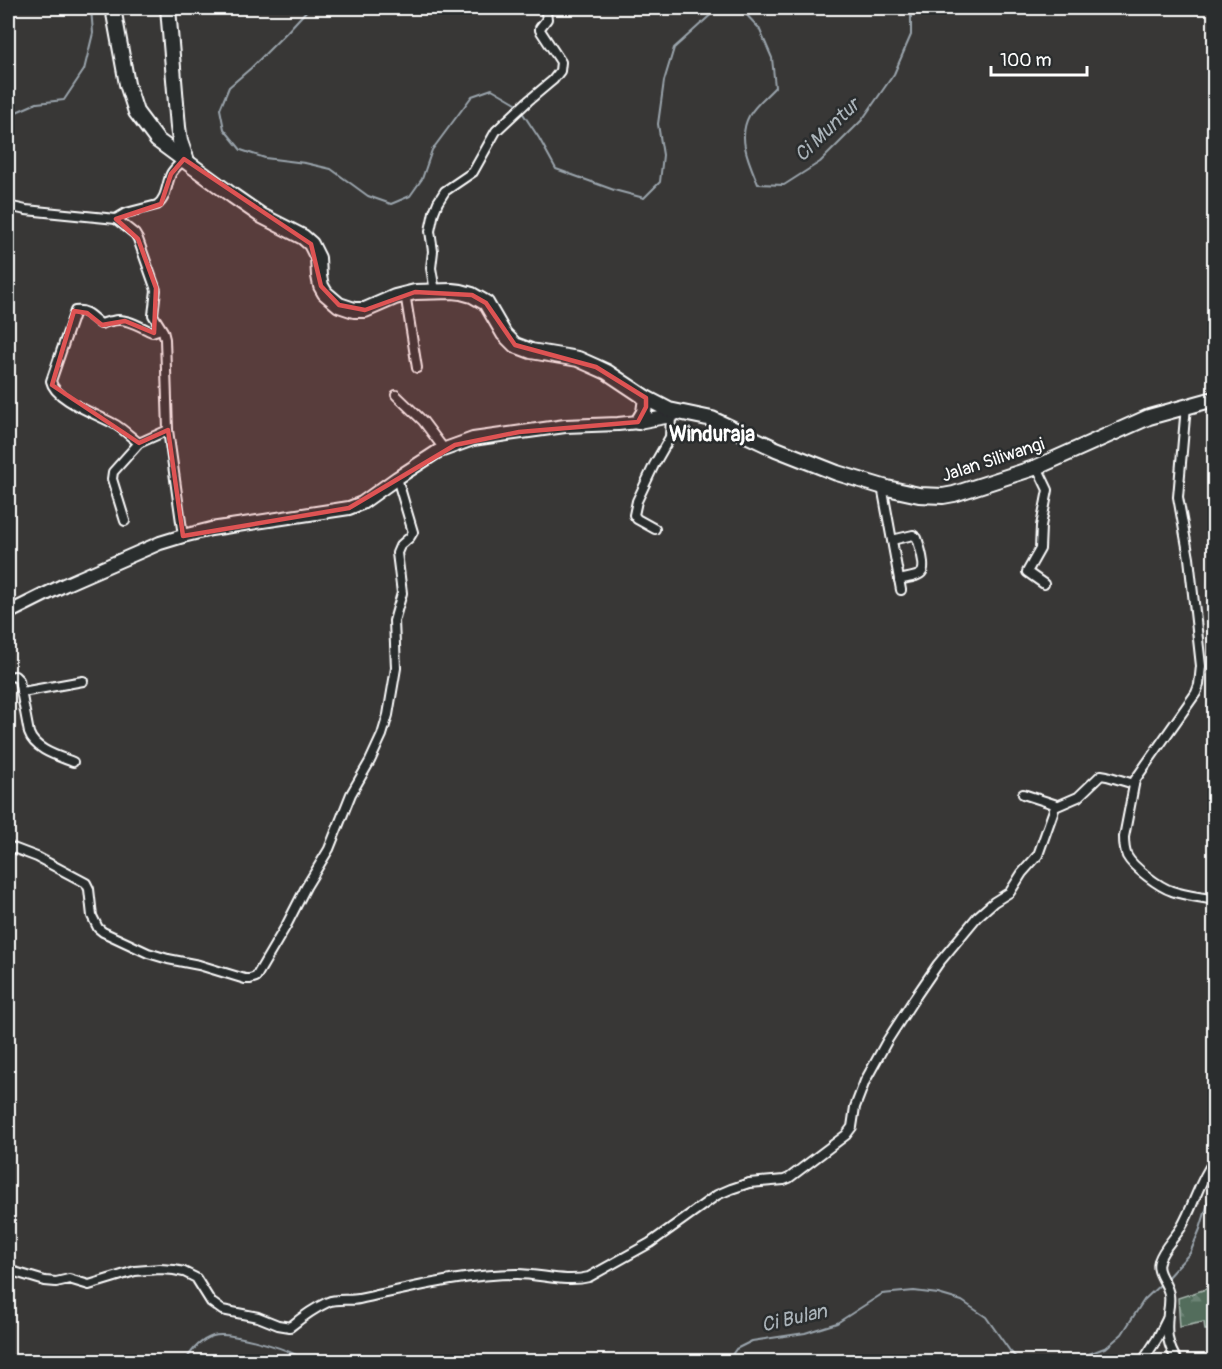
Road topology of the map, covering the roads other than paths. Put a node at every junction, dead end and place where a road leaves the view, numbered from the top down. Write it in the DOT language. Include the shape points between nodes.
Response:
graph roads {
  1 [pos="113,8"];
  2 [pos="168,8"];
  3 [pos="549,8"];
  4 [pos="186,160"];
  5 [pos="8,206"];
  6 [pos="116,219"];
  7 [pos="435,291"];
  8 [pos="405,293"];
  9 [pos="162,329"];
  10 [pos="417,368"];
  11 [pos="396,395"];
  12 [pos="646,398"];
  13 [pos="1215,399"];
  14 [pos="1186,406"];
  15 [pos="675,414"];
  16 [pos="638,422"];
  17 [pos="168,430"];
  18 [pos="139,443"];
  19 [pos="444,449"];
  20 [pos="1037,467"];
  21 [pos="397,478"];
  22 [pos="882,486"];
  23 [pos="125,521"];
  24 [pos="655,529"];
  25 [pos="183,536"];
  26 [pos="892,540"];
  27 [pos="899,580"];
  28 [pos="1044,584"];
  29 [pos="901,590"];
  30 [pos="8,613"];
  31 [pos="8,677"];
  32 [pos="83,681"];
  33 [pos="22,692"];
  34 [pos="73,762"];
  35 [pos="1134,784"];
  36 [pos="1023,794"];
  37 [pos="1057,805"];
  38 [pos="8,846"];
  39 [pos="1215,900"];
  40 [pos="1215,1161"];
  41 [pos="8,1270"];
  42 [pos="1168,1315"];
  43 [pos="1142,1362"];
  44 [pos="1178,1362"];
  1 -- 4 [label="highway, Jalan Siliwangi" via="136,112 157,140"];
  2 -- 4 [label="highway" via="178,127"];
  3 -- 7 [label="street" via="540,30 561,62 560,71 493,135 473,172 449,187 438,202 430,231"];
  4 -- 6 [label="street" via="171,174 161,203"];
  4 -- 8 [label="highway, Jalan Siliwangi" via="252,209 311,244 318,258 321,286 339,305 365,310"];
  5 -- 6 [label="street"];
  6 -- 9 [label="street" via="138,239 156,288 153,315"];
  7 -- 8 [label="highway, Jalan Siliwangi"];
  7 -- 12 [label="highway, Jalan Siliwangi" via="461,292 480,299 515,345 578,359 607,372"];
  8 -- 10 [label="street"];
  9 -- 17 [label="street"];
  9 -- 18 [label="street" via="152,333 119,320 101,324 86,312 75,311 51,381 53,388 66,398 114,423"];
  11 -- 19 [label="street"];
  12 -- 15 [label="highway, Jalan Siliwangi"];
  12 -- 16 [label="highway"];
  13 -- 14 [label="highway, Jalan Siliwangi"];
  14 -- 20 [label="highway, Jalan Siliwangi" via="1149,417"];
  14 -- 35 [label="street" via="1178,497 1191,571 1201,675 1196,693"];
  15 -- 16 [label="main road"];
  15 -- 22 [label="highway, Jalan Siliwangi" via="712,419 811,463"];
  15 -- 24 [label="street" via="670,437 634,513 634,517"];
  16 -- 19 [label="main road" via="519,432 473,439"];
  17 -- 18 [label="street"];
  17 -- 25 [label="street"];
  18 -- 23 [label="street" via="112,474"];
  19 -- 21 [label="main road"];
  20 -- 22 [label="highway, Jalan Siliwangi" via="944,496"];
  20 -- 28 [label="street" via="1048,490 1040,528 1041,546 1027,572"];
  21 -- 25 [label="main road" via="350,508"];
  21 -- 38 [label="street" via="413,532 397,553 402,593 393,624 396,668 388,715 376,751 351,794 329,849 256,977 245,979 168,959 109,935 98,928 92,916 86,883"];
  22 -- 26 [label="street"];
  25 -- 30 [label="main road" via="138,552"];
  26 -- 27 [label="street"];
  26 -- 27 [label="street" via="913,535 917,538 923,564 919,574"];
  27 -- 29 [label="street"];
  31 -- 33 [label="street" via="17,676"];
  32 -- 33 [label="street"];
  33 -- 34 [label="street" via="33,741"];
  35 -- 37 [label="street" via="1101,775 1078,797"];
  35 -- 39 [label="street" via="1124,837 1132,863 1167,889"];
  36 -- 37 [label="street"];
  37 -- 41 [label="street" via="1038,855 1010,892 972,923 914,999 866,1081 846,1135 789,1178 749,1183 717,1195 650,1243 589,1277 570,1280 504,1274 438,1282 352,1300 331,1300 290,1327 222,1310 211,1302 196,1278 184,1272 135,1271 89,1286 69,1279 45,1281"];
  40 -- 42 [label="street" via="1159,1260 1158,1268 1170,1298"];
  42 -- 43 [label="street"];
  42 -- 44 [label="street" via="1169,1345"];
}
